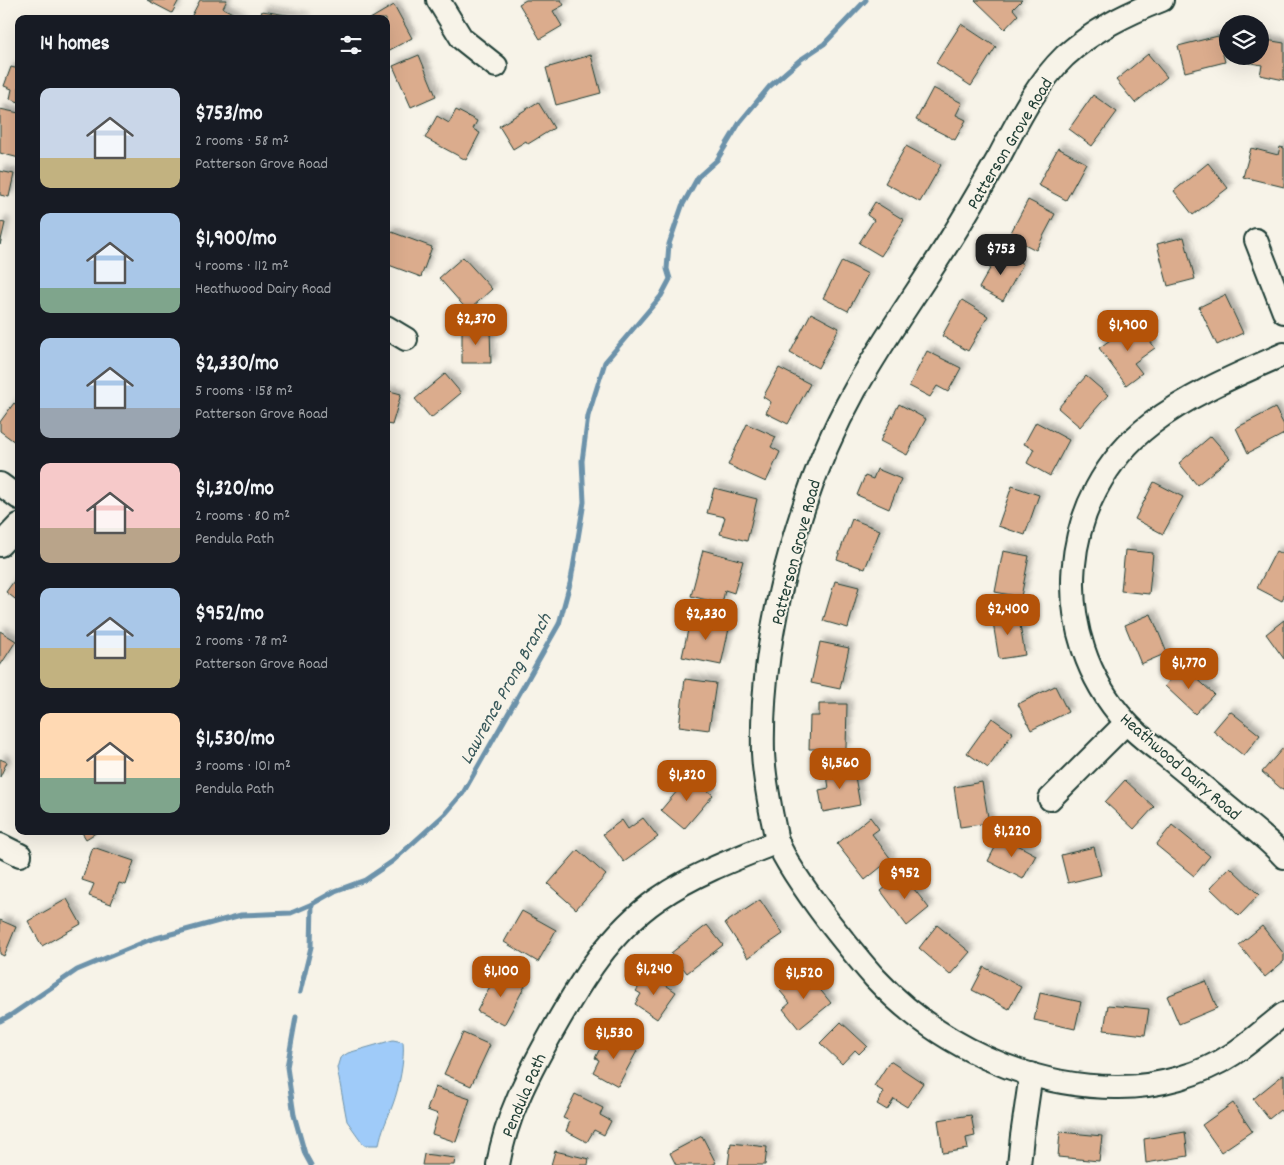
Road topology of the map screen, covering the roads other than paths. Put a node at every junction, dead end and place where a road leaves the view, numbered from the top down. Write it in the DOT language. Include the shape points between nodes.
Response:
graph roads {
  1 [pos="438,0"];
  2 [pos="1162,0"];
  3 [pos="496,66"];
  4 [pos="1256,240"];
  5 [pos="1284,312"];
  6 [pos="390,329"];
  7 [pos="406,339"];
  8 [pos="1284,354"];
  9 [pos="0,484"];
  10 [pos="15,495"];
  11 [pos="15,529"];
  12 [pos="0,546"];
  13 [pos="1126,723"];
  14 [pos="1050,799"];
  15 [pos="778,842"];
  16 [pos="0,845"];
  17 [pos="20,855"];
  18 [pos="1284,857"];
  19 [pos="1284,1014"];
  20 [pos="1032,1074"];
  21 [pos="498,1165"];
  22 [pos="1019,1165"];
  1 -- 3 [label="street" via="462,39"];
  2 -- 15 [label="street, Patterson Grove Road" via="1117,19 1087,38 1040,85 969,209 880,347 837,424 804,506 774,627 764,714 763,759"];
  4 -- 5 [label="street"];
  6 -- 7 [label="street"];
  8 -- 13 [label="street, Heathwood Dairy Road" via="1186,402 1150,425 1112,465 1089,505 1075,548 1073,601 1091,670"];
  9 -- 10 [label="street"];
  11 -- 12 [label="street"];
  13 -- 14 [label="street"];
  13 -- 18 [label="street, Heathwood Dairy Road"];
  15 -- 20 [label="street, Patterson Grove Road" via="799,879 832,925 877,980 902,1003 953,1041 992,1061"];
  15 -- 21 [label="street, Pendula Path" via="676,887 656,900 608,946 569,1001 528,1076 512,1113"];
  16 -- 17 [label="street"];
  19 -- 20 [label="street, Patterson Grove Road" via="1232,1055 1185,1076 1154,1084 1121,1088"];
  20 -- 22 [label="street"];
}
